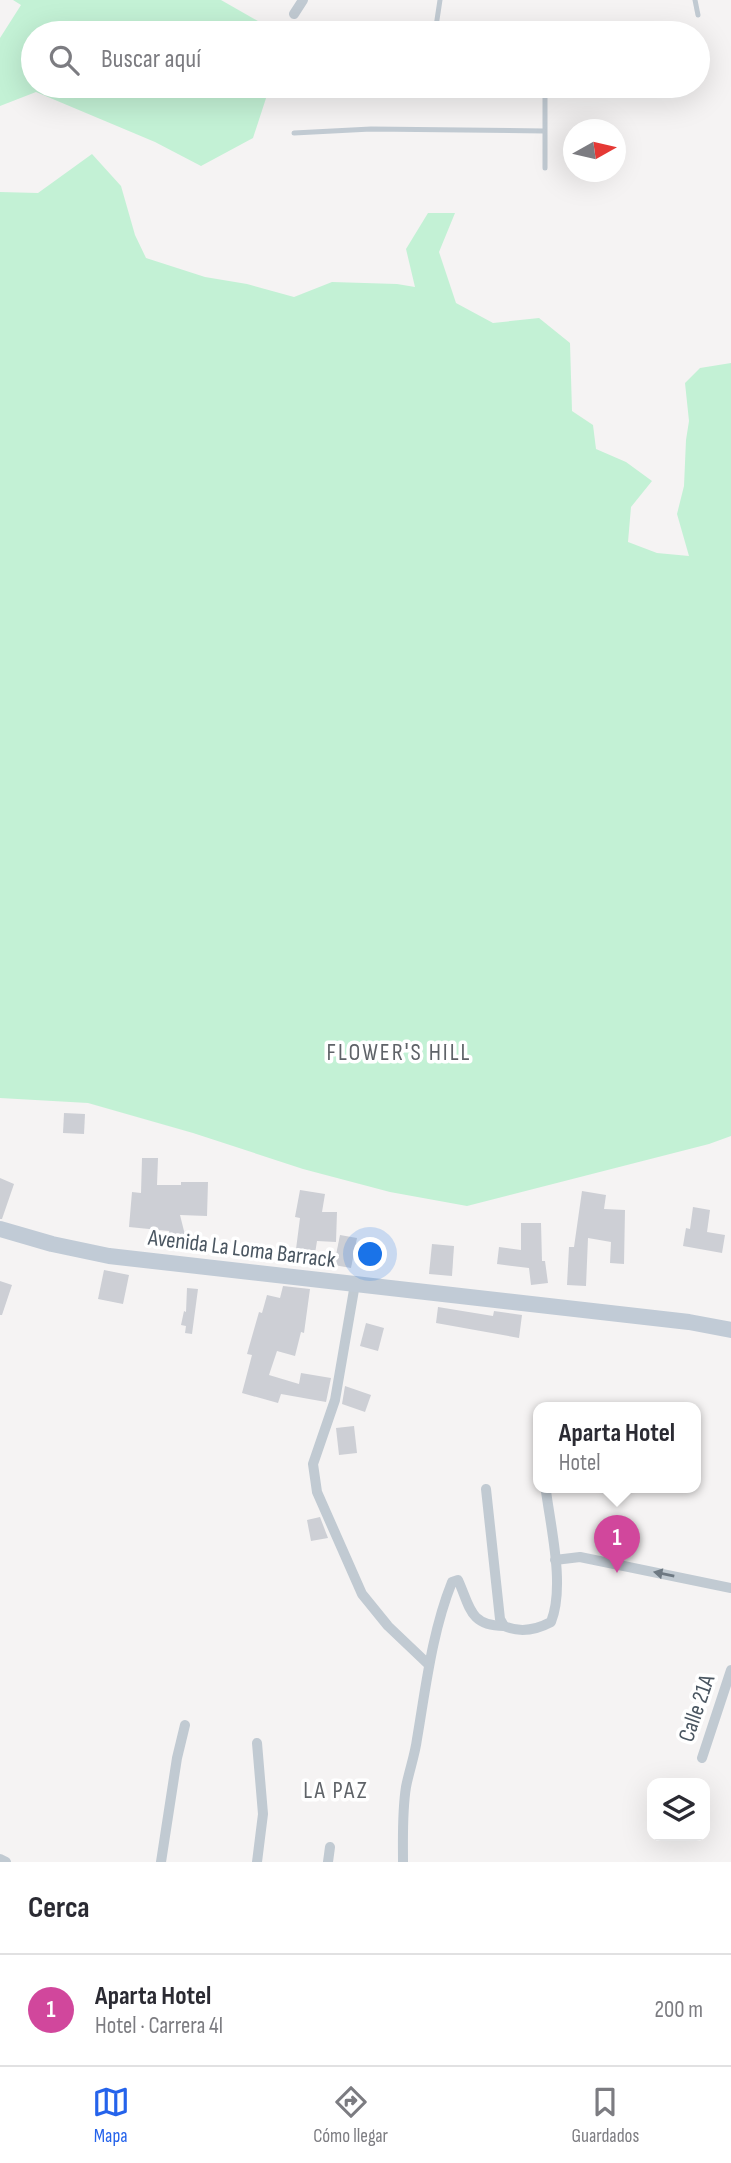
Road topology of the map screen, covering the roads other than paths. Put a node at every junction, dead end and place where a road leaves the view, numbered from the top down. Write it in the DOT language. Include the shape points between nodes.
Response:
graph roads {
  1 [pos="303,0"];
  2 [pos="440,0"];
  3 [pos="695,0"];
  4 [pos="294,14"];
  5 [pos="698,15"];
  6 [pos="437,21"];
  7 [pos="545,98"];
  8 [pos="544,131"];
  9 [pos="293,133"];
  10 [pos="545,168"];
  11 [pos="0,1229"];
  12 [pos="355,1284"];
  13 [pos="731,1330"];
  14 [pos="486,1489"];
  15 [pos="546,1493"];
  16 [pos="555,1560"];
  17 [pos="731,1588"];
  18 [pos="504,1626"];
  19 [pos="429,1665"];
  20 [pos="731,1670"];
  21 [pos="728,1693"];
  22 [pos="185,1725"];
  23 [pos="257,1743"];
  24 [pos="702,1758"];
  25 [pos="330,1847"];
  26 [pos="0,1859"];
  27 [pos="6,1862"];
  28 [pos="161,1862"];
  29 [pos="257,1862"];
  30 [pos="328,1862"];
  31 [pos="403,1862"];
  1 -- 4 [label="street"];
  2 -- 6 [label="lane"];
  3 -- 5 [label="lane"];
  7 -- 8 [label="lane"];
  8 -- 9 [label="lane"];
  8 -- 10 [label="lane"];
  11 -- 12 [label="main road, Avenida La Loma Barrack" via="110,1256"];
  12 -- 13 [label="main road, Avenida La Loma Barrack"];
  12 -- 19 [label="street" via="335,1400 313,1464 317,1492 362,1594"];
  14 -- 18 [label="street"];
  15 -- 16 [label="street"];
  17 -- 16 [label="street, one-way" via="580,1557"];
  16 -- 18 [label="street" via="556,1610 551,1622 516,1631"];
  18 -- 19 [label="street" via="481,1622 466,1605 458,1580 452,1582"];
  19 -- 31 [label="street" via="406,1786"];
  20 -- 21 [label="street, Calle 21A"];
  21 -- 24 [label="street, Calle 21A"];
  22 -- 28 [label="street"];
  23 -- 29 [label="street" via="263,1814"];
  25 -- 30 [label="street"];
  26 -- 27 [label="street"];
}
